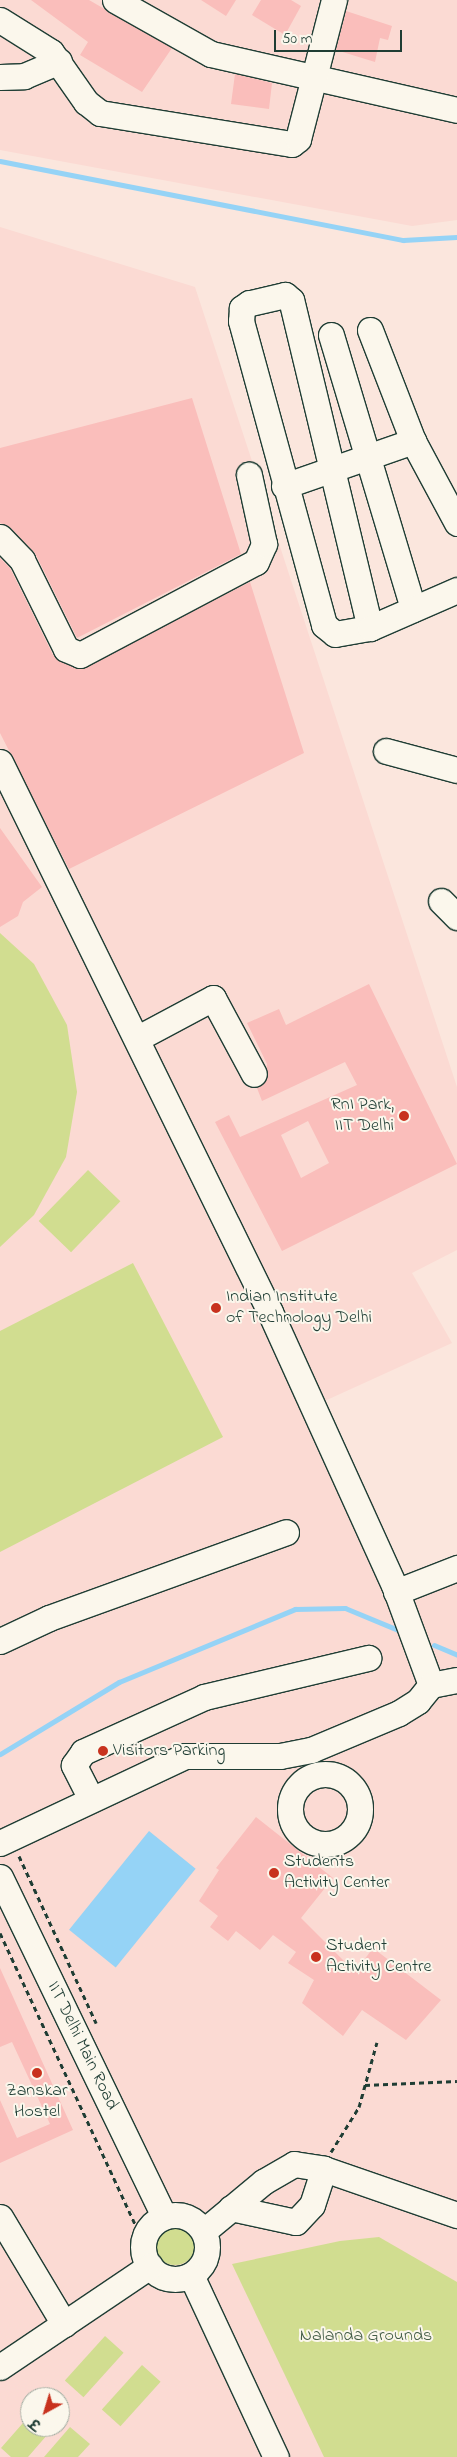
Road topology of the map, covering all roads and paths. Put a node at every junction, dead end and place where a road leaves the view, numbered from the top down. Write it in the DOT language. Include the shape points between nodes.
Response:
graph roads {
  1 [pos="115,0"];
  2 [pos="334,0"];
  3 [pos="0,20"];
  4 [pos="59,60"];
  5 [pos="314,76"];
  6 [pos="0,77"];
  7 [pos="457,110"];
  8 [pos="370,330"];
  9 [pos="331,335"];
  10 [pos="413,441"];
  11 [pos="369,457"];
  12 [pos="331,469"];
  13 [pos="249,475"];
  14 [pos="284,486"];
  15 [pos="457,523"];
  16 [pos="0,537"];
  17 [pos="457,590"];
  18 [pos="413,609"];
  19 [pos="370,628"];
  20 [pos="386,751"];
  21 [pos="0,762"];
  22 [pos="457,770"];
  23 [pos="138,1038"];
  24 [pos="254,1074"];
  25 [pos="286,1532"];
  26 [pos="457,1568"];
  27 [pos="396,1592"];
  28 [pos="0,1641"];
  29 [pos="368,1658"];
  30 [pos="457,1680"];
  31 [pos="431,1684"];
  32 [pos="324,1746"];
  33 [pos="336,1775"];
  34 [pos="91,1799"];
  35 [pos="5,1840"];
  36 [pos="0,1877"];
  37 [pos="0,1933"];
  38 [pos="100,2033"];
  39 [pos="377,2042"];
  40 [pos="457,2081"];
  41 [pos="365,2085"];
  42 [pos="324,2169"];
  43 [pos="231,2208"];
  44 [pos="457,2215"];
  45 [pos="164,2216"];
  46 [pos="0,2217"];
  47 [pos="137,2228"];
  48 [pos="204,2230"];
  49 [pos="150,2266"];
  50 [pos="191,2275"];
  51 [pos="64,2324"];
  52 [pos="0,2367"];
  53 [pos="276,2457"];
  1 -- 5 [label="street" via="199,50"];
  2 -- 5 [label="street"];
  3 -- 4 [label="street"];
  4 -- 5 [label="street" via="86,102 100,113 292,144 298,139"];
  4 -- 6 [label="street" via="24,76"];
  5 -- 7 [label="street"];
  8 -- 10 [label="street"];
  9 -- 11 [label="street"];
  10 -- 11 [label="street"];
  10 -- 15 [label="street"];
  11 -- 12 [label="street"];
  11 -- 18 [label="street"];
  12 -- 14 [label="street"];
  12 -- 14 [label="street" via="291,300 285,295 249,302 242,308 241,321"];
  12 -- 19 [label="street"];
  13 -- 16 [label="street" via="264,544 256,562 80,655 66,649 22,560"];
  14 -- 19 [label="street" via="324,624 335,634"];
  17 -- 18 [label="street"];
  18 -- 19 [label="street"];
  20 -- 22 [label="street"];
  21 -- 23 [label="street"];
  23 -- 24 [label="street" via="214,998"];
  23 -- 27 [label="street" via="270,1312"];
  25 -- 28 [label="street" via="49,1618"];
  26 -- 27 [label="street"];
  27 -- 31 [label="street"];
  29 -- 34 [label="street" via="204,1697 84,1752 74,1765"];
  30 -- 31 [label="street"];
  31 -- 32 [label="street" via="418,1701 399,1713"];
  32 -- 33 [label="street"];
  32 -- 34 [label="street" via="280,1756 185,1756"];
  34 -- 35 [label="street"];
  35 -- 38 [label="path"];
  36 -- 45 [label="street, IIT Delhi Main Road"];
  37 -- 47 [label="path"];
  39 -- 41 [label="path"];
  40 -- 41 [label="path"];
  41 -- 42 [label="path" via="359,2107 335,2139"];
  42 -- 43 [label="street" via="308,2164 282,2169"];
  42 -- 43 [label="street" via="312,2205 296,2222"];
  42 -- 44 [label="street"];
  43 -- 48 [label="street"];
  45 -- 48 [label="street" via="188,2216"];
  45 -- 49 [label="street" via="148,2228 144,2240"];
  46 -- 51 [label="street"];
  48 -- 50 [label="street" via="207,2256"];
  49 -- 50 [label="street" via="168,2278"];
  49 -- 51 [label="street"];
  50 -- 53 [label="street"];
  51 -- 52 [label="street"];
}
